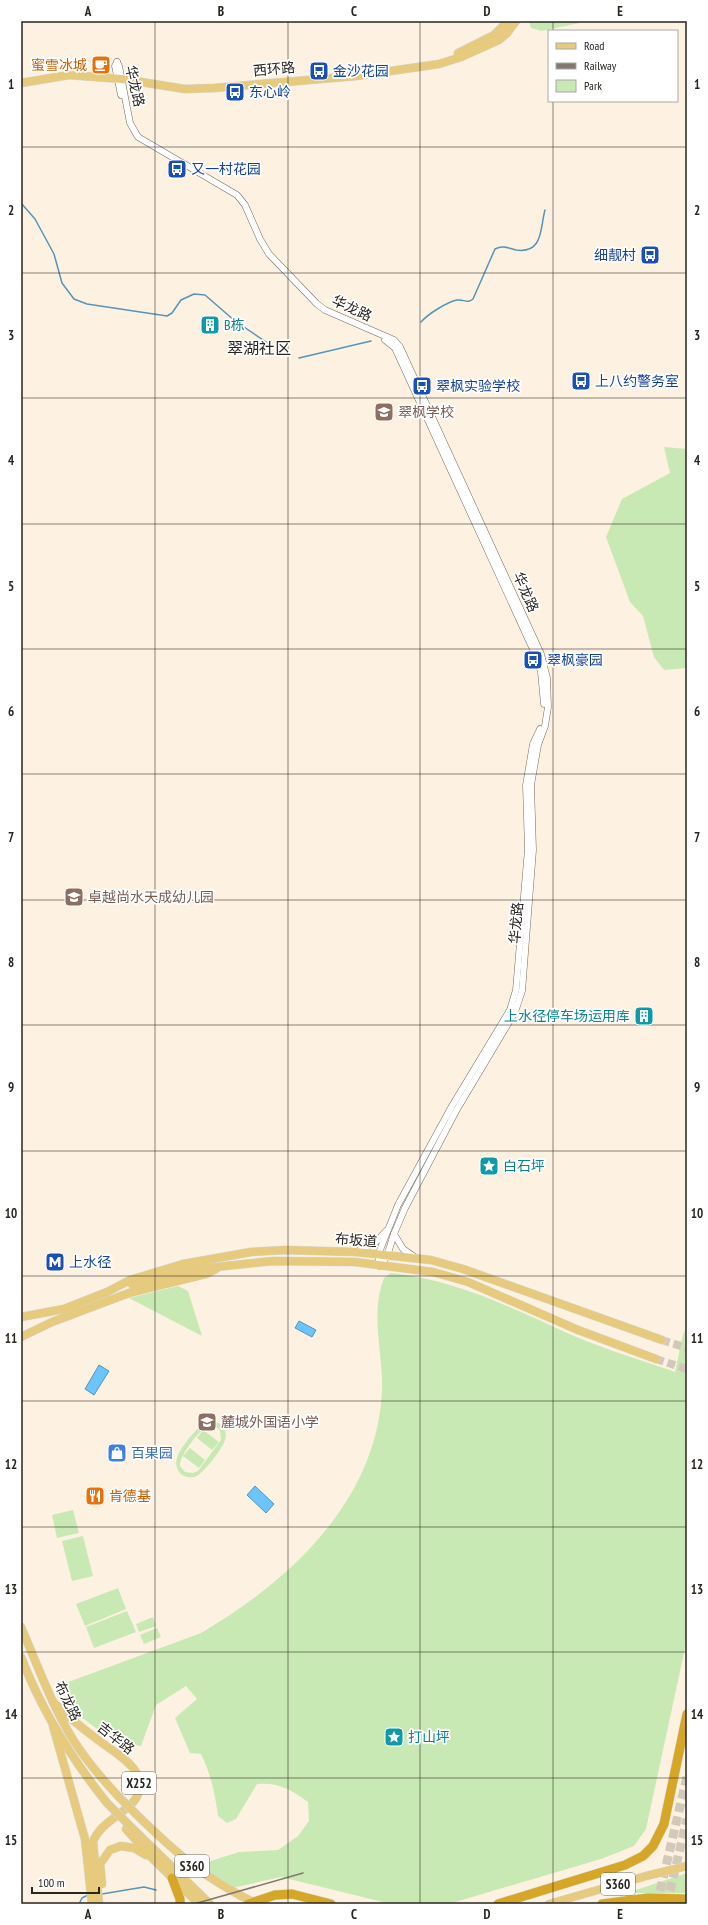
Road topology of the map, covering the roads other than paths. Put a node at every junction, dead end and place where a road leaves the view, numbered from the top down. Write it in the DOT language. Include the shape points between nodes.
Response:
graph roads {
  1 [pos="508,21"];
  2 [pos="516,21"];
  3 [pos="119,77"];
  4 [pos="21,78"];
  5 [pos="21,83"];
  6 [pos="388,1229"];
  7 [pos="394,1234"];
  8 [pos="356,1252"];
  9 [pos="378,1255"];
  10 [pos="387,1256"];
  11 [pos="417,1259"];
  12 [pos="380,1266"];
  13 [pos="217,1268"];
  14 [pos="131,1283"];
  15 [pos="21,1318"];
  16 [pos="21,1337"];
  17 [pos="662,1340"];
  18 [pos="656,1358"];
  19 [pos="21,1627"];
  20 [pos="21,1657"];
  21 [pos="53,1702"];
  22 [pos="687,1714"];
  23 [pos="53,1726"];
  24 [pos="128,1828"];
  25 [pos="102,1829"];
  26 [pos="84,1839"];
  27 [pos="152,1858"];
  28 [pos="687,1866"];
  29 [pos="172,1878"];
  30 [pos="96,1883"];
  31 [pos="687,1899"];
  32 [pos="92,1904"];
  33 [pos="99,1904"];
  34 [pos="104,1904"];
  35 [pos="180,1904"];
  36 [pos="199,1904"];
  37 [pos="210,1904"];
  38 [pos="248,1904"];
  39 [pos="258,1904"];
  40 [pos="331,1904"];
  41 [pos="498,1904"];
  42 [pos="549,1904"];
  43 [pos="602,1904"];
  1 -- 3 [label="main road, 西环路" via="494,35 459,52 370,70 185,85"];
  2 -- 3 [label="main road, 西环路" via="499,40 461,57 439,64 356,76 214,88 185,88"];
  3 -- 4 [label="main road, 西环路" via="68,71"];
  3 -- 5 [label="main road, 西环路" via="69,75"];
  3 -- 6 [label="street, 华龙路" via="128,128 137,141 234,198 260,247 314,307 393,346 536,656 543,688 544,708 541,726 533,744 526,785 528,849 514,999 510,1010 452,1106 398,1205"];
  3 -- 7 [label="street, 华龙路" via="130,123 138,137 237,195 245,205 269,254 320,307 390,338 400,347 541,654 548,687 548,707 531,785 533,850 522,991 515,1012 456,1111"];
  6 -- 8 [label="street" via="377,1241"];
  6 -- 9 [label="street, 华龙路"];
  7 -- 10 [label="street, 华龙路"];
  7 -- 11 [label="street" via="403,1249"];
  8 -- 9 [label="main road, 布坂道"];
  8 -- 14 [label="main road, 布坂道" via="251,1252 183,1264"];
  9 -- 10 [label="main road, 布坂道"];
  9 -- 12 [label="street"];
  10 -- 11 [label="main road, 布坂道"];
  10 -- 12 [label="street, 华龙路"];
  11 -- 17 [label="main road, 布坂道" via="463,1269"];
  12 -- 13 [label="main road, 布坂道" via="355,1262 281,1261"];
  12 -- 18 [label="main road, 布坂道" via="434,1272 468,1282 578,1330"];
  13 -- 14 [label="main road, 布坂道" via="197,1269"];
  13 -- 16 [label="main road" via="200,1275 148,1287 90,1307"];
  14 -- 15 [label="main road, 布坂道" via="64,1309"];
  19 -- 21 [label="main road, 布龙路 / S360"];
  20 -- 23 [label="main road, 布龙路" via="34,1691"];
  21 -- 25 [label="main road, 吉华路 / X252" via="130,1765 138,1777 140,1787 133,1801"];
  21 -- 39 [label="main road, 布龙路 / S360, bridge" via="82,1753 136,1814 189,1864 222,1887"];
  22 -- 41 [label="highway" via="664,1824 653,1846 643,1856 625,1865"];
  23 -- 24 [label="main road, bridge" via="71,1756"];
  23 -- 26 [label="main road, X252"];
  24 -- 27 [label="main road"];
  24 -- 37 [label="main road, S360"];
  25 -- 26 [label="main road"];
  25 -- 30 [label="main road, 吉华路 / X252" via="93,1842"];
  26 -- 30 [label="main road, X252"];
  27 -- 29 [label="main road"];
  27 -- 30 [label="main road" via="134,1848 121,1846 110,1850 100,1864"];
  28 -- 42 [label="main road, S360"];
  29 -- 35 [label="highway"];
  29 -- 36 [label="main road"];
  30 -- 32 [label="main road, X252"];
  30 -- 33 [label="main road, X252"];
  30 -- 34 [label="main road"];
  31 -- 43 [label="highway" via="625,1899"];
  38 -- 40 [label="highway, bridge" via="275,1895 292,1894"];
}
